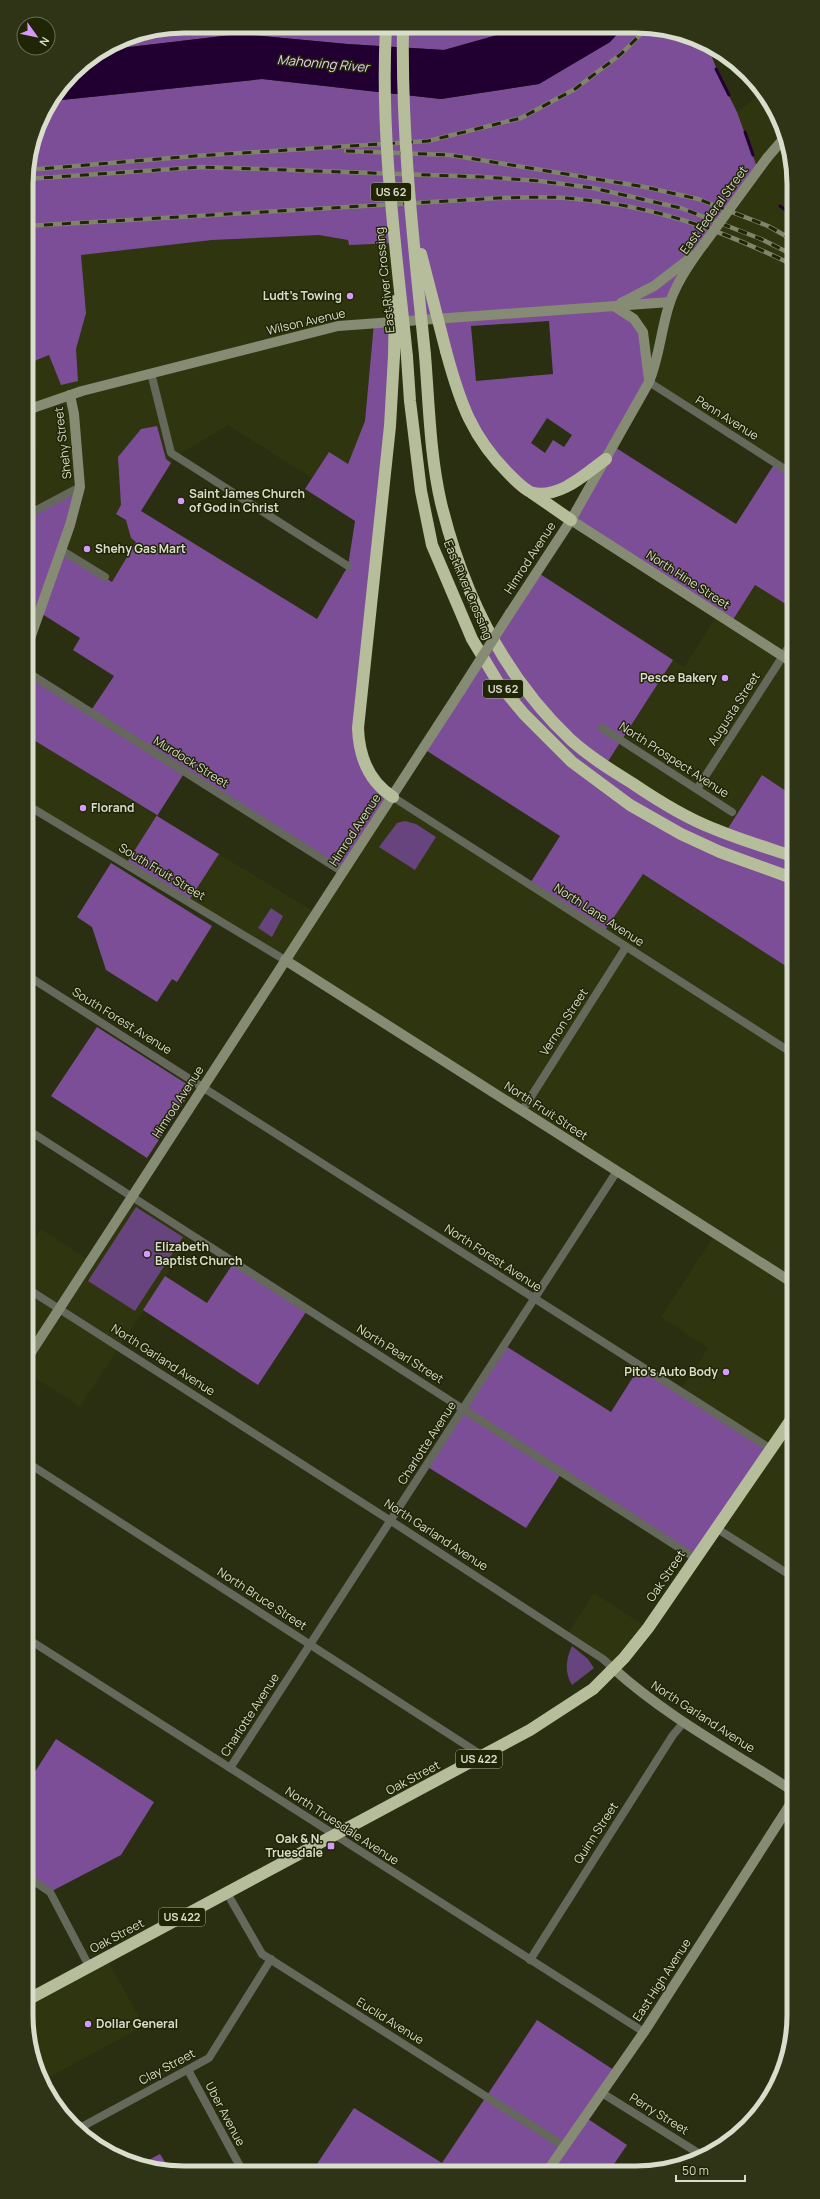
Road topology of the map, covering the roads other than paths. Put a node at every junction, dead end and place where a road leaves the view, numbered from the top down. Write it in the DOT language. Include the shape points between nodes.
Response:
graph roads {
  1 [pos="386,33"];
  2 [pos="403,33"];
  3 [pos="781,142"];
  4 [pos="412,217"];
  5 [pos="396,246"];
  6 [pos="696,254"];
  7 [pos="670,302"];
  8 [pos="614,306"];
  9 [pos="151,373"];
  10 [pos="649,382"];
  11 [pos="70,395"];
  12 [pos="33,408"];
  13 [pos="606,459"];
  14 [pos="787,470"];
  15 [pos="80,487"];
  16 [pos="532,493"];
  17 [pos="33,512"];
  18 [pos="571,520"];
  19 [pos="62,550"];
  20 [pos="348,566"];
  21 [pos="105,578"];
  22 [pos="33,630"];
  23 [pos="787,649"];
  24 [pos="782,656"];
  25 [pos="787,659"];
  26 [pos="33,676"];
  27 [pos="602,728"];
  28 [pos="696,789"];
  29 [pos="393,797"];
  30 [pos="33,809"];
  31 [pos="732,812"];
  32 [pos="787,854"];
  33 [pos="343,872"];
  34 [pos="787,876"];
  35 [pos="626,947"];
  36 [pos="285,960"];
  37 [pos="33,979"];
  38 [pos="787,1050"];
  39 [pos="203,1086"];
  40 [pos="522,1110"];
  41 [pos="33,1133"];
  42 [pos="617,1171"];
  43 [pos="132,1197"];
  44 [pos="787,1279"];
  45 [pos="33,1292"];
  46 [pos="535,1298"];
  47 [pos="59,1309"];
  48 [pos="33,1349"];
  49 [pos="464,1408"];
  50 [pos="787,1426"];
  51 [pos="771,1449"];
  52 [pos="33,1466"];
  53 [pos="391,1521"];
  54 [pos="716,1528"];
  55 [pos="695,1558"];
  56 [pos="787,1573"];
  57 [pos="33,1642"];
  58 [pos="310,1645"];
  59 [pos="614,1669"];
  60 [pos="684,1722"];
  61 [pos="484,1756"];
  62 [pos="230,1768"];
  63 [pos="787,1787"];
  64 [pos="787,1809"];
  65 [pos="334,1835"];
  66 [pos="33,1881"];
  67 [pos="227,1893"];
  68 [pos="271,1959"];
  69 [pos="530,1960"];
  70 [pos="89,1966"];
  71 [pos="33,1997"];
  72 [pos="644,2032"];
  73 [pos="188,2070"];
  74 [pos="602,2093"];
  75 [pos="82,2127"];
  76 [pos="564,2146"];
  77 [pos="698,2153"];
  78 [pos="240,2166"];
  79 [pos="551,2166"];
  1 -- 5 [label="highway, East River Crossing / US 62, bridge" via="384,75"];
  2 -- 4 [label="highway, East River Crossing / US 62, bridge" via="402,71"];
  3 -- 6 [label="main road, East Federal Street, bridge"];
  4 -- 16 [label="highway, bridge" via="458,395 474,431 499,465"];
  4 -- 32 [label="highway, East River Crossing / US 62, bridge" via="433,447 441,502 454,552 470,597 499,652 535,701 581,749 663,804 711,828"];
  5 -- 29 [label="highway, bridge" via="390,426 358,728 365,766 374,781"];
  5 -- 34 [label="highway, East River Crossing / US 62, bridge" via="410,401 421,491 432,545 472,639 499,684 524,714 561,751 600,785 630,806 720,852"];
  6 -- 7 [label="main road, East Federal Street"];
  6 -- 8 [label="main road" via="654,286"];
  7 -- 8 [label="main road, Wilson Avenue"];
  7 -- 10 [label="main road, Himrod Avenue"];
  8 -- 9 [label="main road, Wilson Avenue" via="338,326"];
  8 -- 10 [label="main road" via="634,319 643,332"];
  9 -- 11 [label="main road, Wilson Avenue"];
  9 -- 20 [label="street" via="171,453"];
  10 -- 13 [label="main road, Himrod Avenue"];
  10 -- 14 [label="street, Penn Avenue"];
  11 -- 12 [label="main road, Wilson Avenue"];
  11 -- 15 [label="main road, Shehy Street"];
  13 -- 16 [label="highway" via="565,488"];
  13 -- 18 [label="main road, Himrod Avenue"];
  15 -- 17 [label="street"];
  15 -- 19 [label="main road, Shehy Street"];
  16 -- 18 [label="highway"];
  18 -- 24 [label="main road, North Hine Street"];
  18 -- 29 [label="main road, Himrod Avenue, bridge"];
  19 -- 21 [label="street"];
  19 -- 22 [label="main road, Shehy Street"];
  23 -- 24 [label="street, Augusta Street"];
  24 -- 25 [label="main road, North Hine Street"];
  24 -- 28 [label="street, Augusta Street"];
  26 -- 33 [label="street, Murdock Street"];
  27 -- 28 [label="street, North Prospect Avenue"];
  28 -- 31 [label="street, North Prospect Avenue"];
  29 -- 33 [label="main road, Himrod Avenue"];
  29 -- 35 [label="street, North Lane Avenue"];
  30 -- 36 [label="street, South Fruit Street"];
  33 -- 36 [label="main road, Himrod Avenue"];
  35 -- 38 [label="street, North Lane Avenue"];
  35 -- 40 [label="street, Vernon Street"];
  36 -- 39 [label="main road, Himrod Avenue"];
  36 -- 40 [label="main road, North Fruit Street"];
  37 -- 39 [label="street, South Forest Avenue"];
  39 -- 43 [label="main road, Himrod Avenue"];
  39 -- 46 [label="street, North Forest Avenue"];
  40 -- 42 [label="main road, North Fruit Street"];
  41 -- 43 [label="street, North Pearl Street"];
  42 -- 44 [label="main road, North Fruit Street"];
  42 -- 46 [label="street, Charlotte Avenue"];
  43 -- 47 [label="main road, Himrod Avenue"];
  43 -- 49 [label="street, North Pearl Street"];
  45 -- 47 [label="street, North Garland Avenue"];
  46 -- 49 [label="street, Charlotte Avenue"];
  46 -- 51 [label="street, North Forest Avenue"];
  47 -- 48 [label="main road, Himrod Avenue"];
  47 -- 53 [label="street, North Garland Avenue"];
  49 -- 53 [label="street, Charlotte Avenue"];
  49 -- 55 [label="street, North Pearl Street"];
  50 -- 51 [label="highway, Oak Street / US 422"];
  51 -- 54 [label="highway, Oak Street / US 422"];
  52 -- 58 [label="street, North Bruce Street"];
  53 -- 58 [label="street, Charlotte Avenue"];
  53 -- 59 [label="street, North Garland Avenue" via="603,1659"];
  54 -- 55 [label="highway, Oak Street / US 422"];
  54 -- 56 [label="street"];
  55 -- 59 [label="highway, Oak Street / US 422" via="648,1628"];
  57 -- 62 [label="street, North Truesdale Avenue"];
  58 -- 61 [label="street, North Bruce Street"];
  58 -- 62 [label="street, Charlotte Avenue"];
  59 -- 60 [label="main road, North Garland Avenue" via="641,1693"];
  59 -- 61 [label="highway, Oak Street / US 422" via="592,1689 530,1730"];
  60 -- 63 [label="main road, North Garland Avenue"];
  60 -- 69 [label="street, Quinn Street" via="660,1755"];
  61 -- 65 [label="highway, Oak Street / US 422"];
  62 -- 65 [label="street, North Truesdale Avenue"];
  64 -- 72 [label="main road, East High Avenue"];
  65 -- 67 [label="highway, Oak Street / US 422"];
  65 -- 69 [label="street, North Truesdale Avenue"];
  66 -- 70 [label="street" via="50,1892"];
  67 -- 68 [label="street, Euclid Avenue" via="259,1950"];
  67 -- 70 [label="highway, Oak Street / US 422"];
  68 -- 73 [label="street, Clay Street" via="209,2058"];
  68 -- 76 [label="street, Euclid Avenue"];
  69 -- 72 [label="street, North Truesdale Avenue"];
  70 -- 71 [label="highway, Oak Street / US 422"];
  72 -- 74 [label="main road, East High Avenue"];
  73 -- 75 [label="street, Clay Street"];
  73 -- 78 [label="street, Uber Avenue"];
  74 -- 76 [label="main road, East High Avenue"];
  74 -- 77 [label="street, Perry Street"];
  76 -- 79 [label="main road, East High Avenue"];
}
